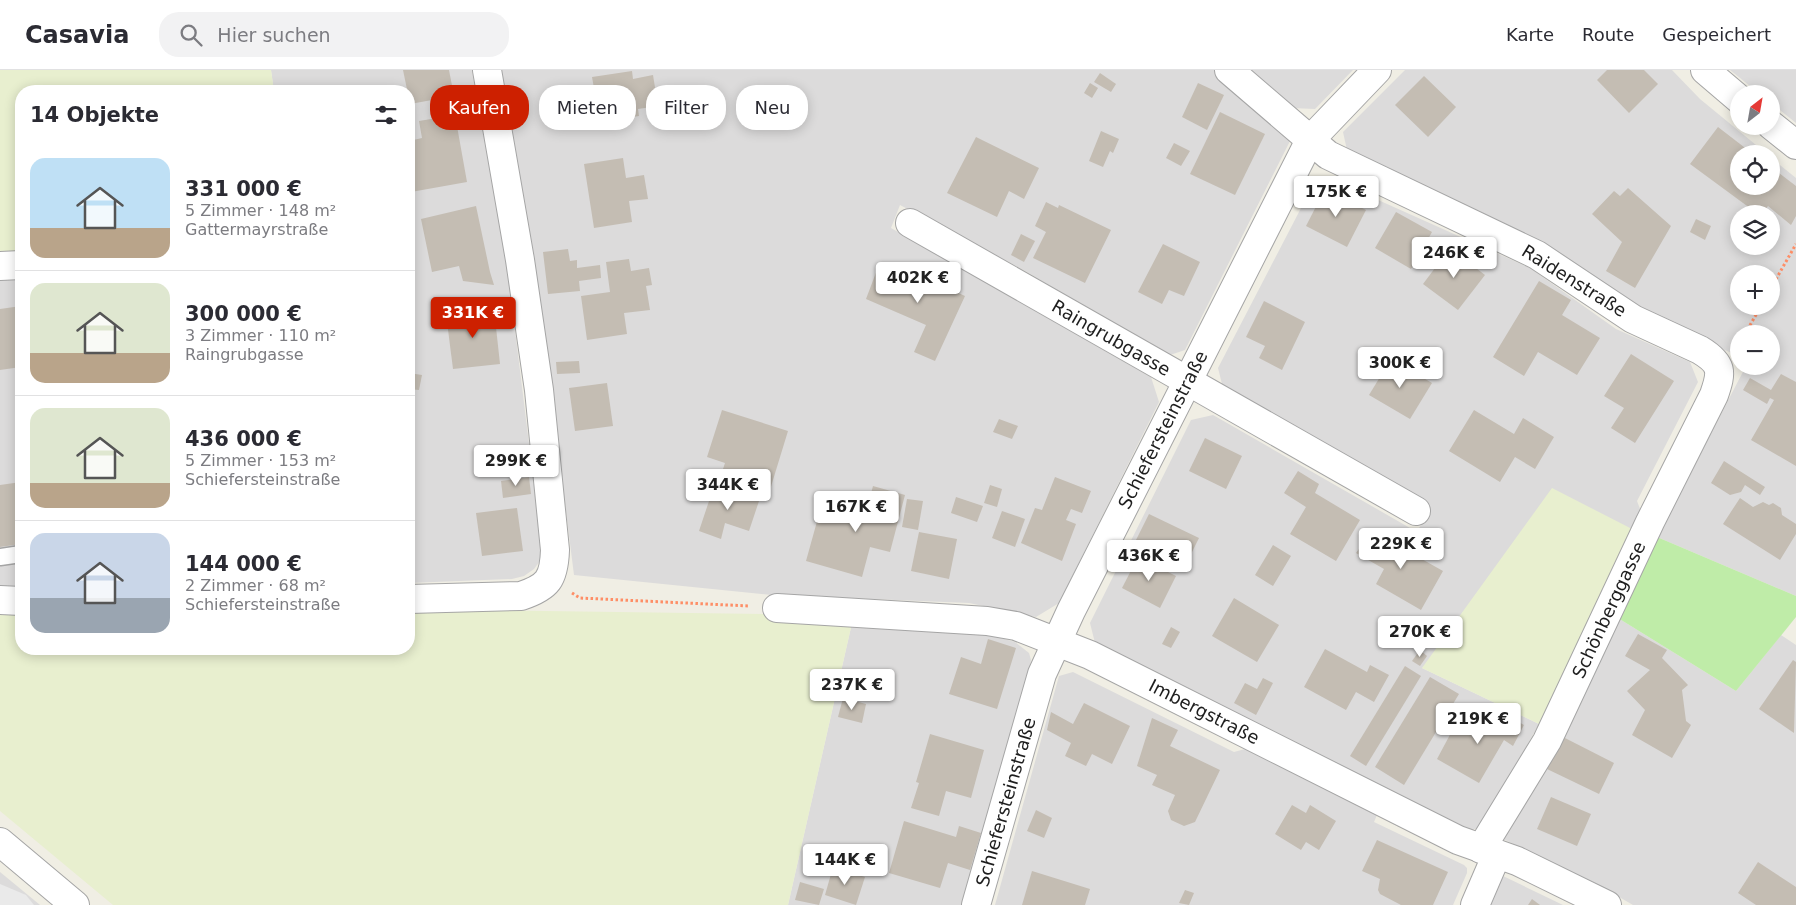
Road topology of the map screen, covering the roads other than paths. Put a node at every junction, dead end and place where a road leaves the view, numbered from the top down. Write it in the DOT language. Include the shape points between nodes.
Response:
graph roads {
  1 [pos="487,70"];
  2 [pos="1230,70"];
  3 [pos="1378,70"];
  4 [pos="1705,70"];
  5 [pos="1730,91"];
  6 [pos="1780,132"];
  7 [pos="1310,140"];
  8 [pos="1796,145"];
  9 [pos="910,223"];
  10 [pos="15,265"];
  11 [pos="0,266"];
  12 [pos="1718,364"];
  13 [pos="1188,382"];
  14 [pos="1416,511"];
  15 [pos="15,555"];
  16 [pos="0,557"];
  17 [pos="415,599"];
  18 [pos="0,600"];
  19 [pos="15,601"];
  20 [pos="777,608"];
  21 [pos="1057,642"];
  22 [pos="0,842"];
  23 [pos="1489,851"];
  24 [pos="75,905"];
  25 [pos="976,905"];
  26 [pos="1475,905"];
  27 [pos="1607,905"];
  1 -- 17 [label="street" via="520,260 538,390 554,566 549,581 537,591 521,596"];
  2 -- 7 [label="street, Raidenstraße"];
  3 -- 7 [label="street, Schiefersteinstraße"];
  4 -- 5 [label="street"];
  6 -- 8 [label="street"];
  7 -- 12 [label="street, Raidenstraße" via="1328,155 1537,254 1633,319 1700,350"];
  7 -- 13 [label="street, Schiefersteinstraße"];
  9 -- 13 [label="street, Raingrubgasse"];
  10 -- 11 [label="street"];
  12 -- 23 [label="street, Schönberggasse" via="1720,376 1714,395 1547,741"];
  13 -- 14 [label="street, Raingrubgasse"];
  13 -- 21 [label="street, Schiefersteinstraße"];
  15 -- 16 [label="lane"];
  18 -- 19 [label="street"];
  20 -- 21 [label="street, Imbergstraße" via="987,621 1016,626"];
  21 -- 23 [label="street, Imbergstraße" via="1090,655 1458,840"];
  21 -- 25 [label="street, Schiefersteinstraße" via="1042,674"];
  22 -- 24 [label="street"];
  23 -- 26 [label="street, Schönberggasse"];
  23 -- 27 [label="street, Imbergstraße" via="1517,861"];
}
